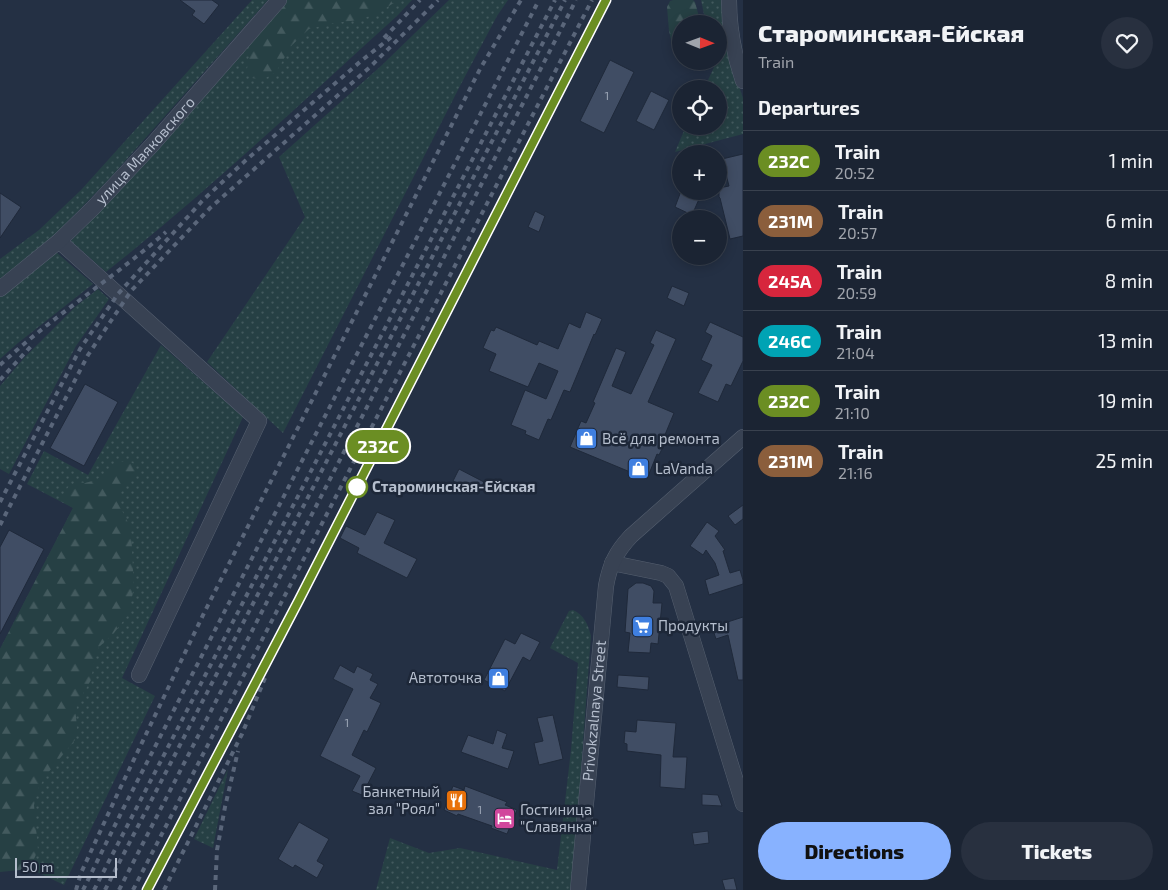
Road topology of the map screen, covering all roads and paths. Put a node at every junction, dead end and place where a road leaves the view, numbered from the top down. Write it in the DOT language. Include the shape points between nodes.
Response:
graph roads {
  1 [pos="279,0"];
  2 [pos="729,0"];
  3 [pos="743,81"];
  4 [pos="59,241"];
  5 [pos="0,289"];
  6 [pos="743,437"];
  7 [pos="612,563"];
  8 [pos="139,675"];
  9 [pos="743,804"];
  10 [pos="578,890"];
  1 -- 4 [label="street, улица Маяковского" via="152,145"];
  2 -- 3 [label="street" via="730,29"];
  4 -- 5 [label="street, улица Маяковского"];
  4 -- 8 [label="street" via="259,421"];
  6 -- 7 [label="street, Privokzalnaya Street" via="631,536 617,551"];
  7 -- 9 [label="street" via="668,576 676,586"];
  7 -- 10 [label="street, Privokzalnaya Street" via="606,586"];
}
